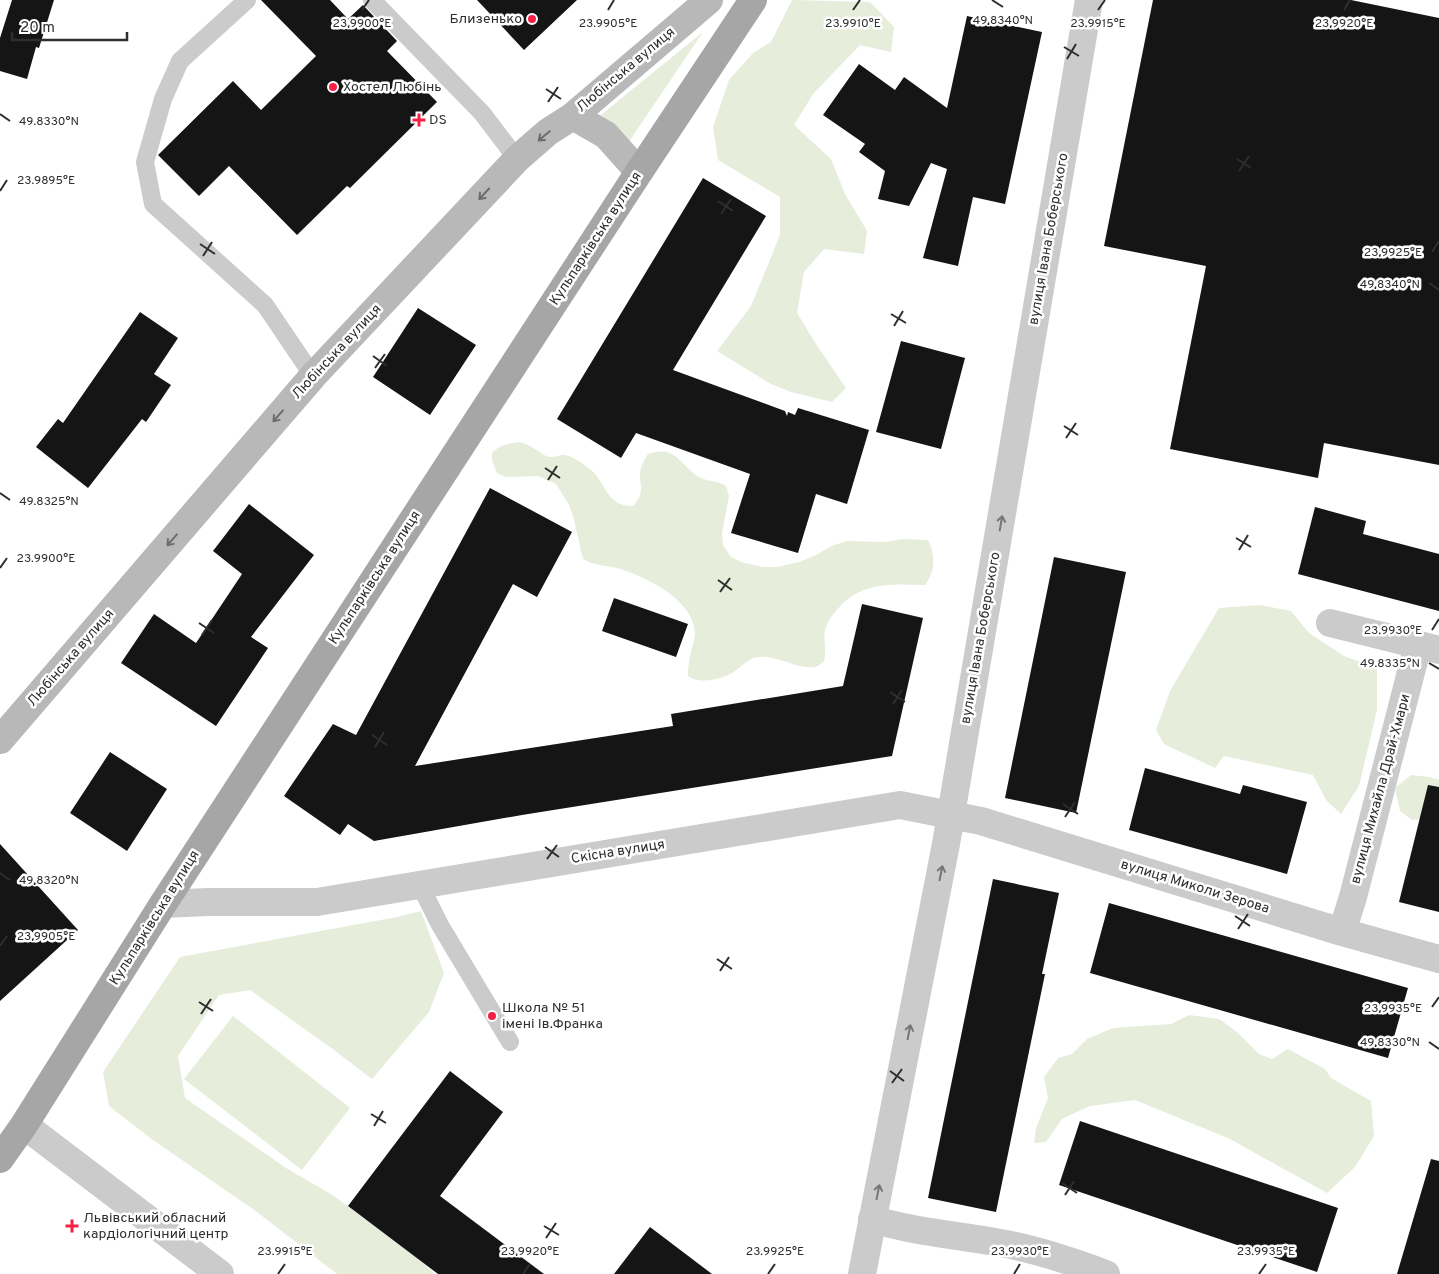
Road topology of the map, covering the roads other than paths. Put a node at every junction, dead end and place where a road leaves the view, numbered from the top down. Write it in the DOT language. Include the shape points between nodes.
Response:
graph roads {
  1 [pos="247,0"];
  2 [pos="372,0"];
  3 [pos="710,0"];
  4 [pos="754,0"];
  5 [pos="1089,0"];
  6 [pos="572,116"];
  7 [pos="517,159"];
  8 [pos="639,172"];
  9 [pos="313,376"];
  10 [pos="1330,624"];
  11 [pos="1429,648"];
  12 [pos="0,740"];
  13 [pos="951,814"];
  14 [pos="420,885"];
  15 [pos="163,904"];
  16 [pos="1342,932"];
  17 [pos="1439,959"];
  18 [pos="510,1042"];
  19 [pos="24,1125"];
  20 [pos="0,1159"];
  21 [pos="872,1219"];
  22 [pos="220,1274"];
  23 [pos="862,1274"];
  24 [pos="1106,1274"];
  1 -- 9 [label="lane" via="180,60 163,99 145,162 153,204 265,305"];
  2 -- 7 [label="lane" via="482,113"];
  3 -- 6 [label="main road, Любінська вулиця"];
  4 -- 8 [label="main road, Кульпарківська вулиця"];
  13 -- 5 [label="street, вулиця Івана Боберського, one-way"];
  6 -- 7 [label="main road, Любінська вулиця, one-way"];
  6 -- 8 [label="main road" via="606,135"];
  7 -- 9 [label="main road, Любінська вулиця, one-way"];
  8 -- 15 [label="main road, Кульпарківська вулиця"];
  9 -- 12 [label="main road, Любінська вулиця, one-way"];
  10 -- 11 [label="street, вулиця Михайла Драй-Хмари"];
  11 -- 16 [label="street, вулиця Михайла Драй-Хмари"];
  13 -- 14 [label="street, Скісна вулиця" via="900,805"];
  13 -- 16 [label="street, вулиця Миколи Зерова"];
  21 -- 13 [label="street, вулиця Івана Боберського, one-way"];
  14 -- 15 [label="street, Скісна вулиця" via="317,902"];
  14 -- 18 [label="lane" via="440,925"];
  15 -- 19 [label="main road, Кульпарківська вулиця"];
  16 -- 17 [label="street, вулиця Миколи Зерова"];
  19 -- 20 [label="main road, Кульпарківська вулиця"];
  19 -- 22 [label="street"];
  21 -- 23 [label="street, вулиця Івана Боберського"];
  21 -- 24 [label="street" via="899,1228 1028,1249"];
}
